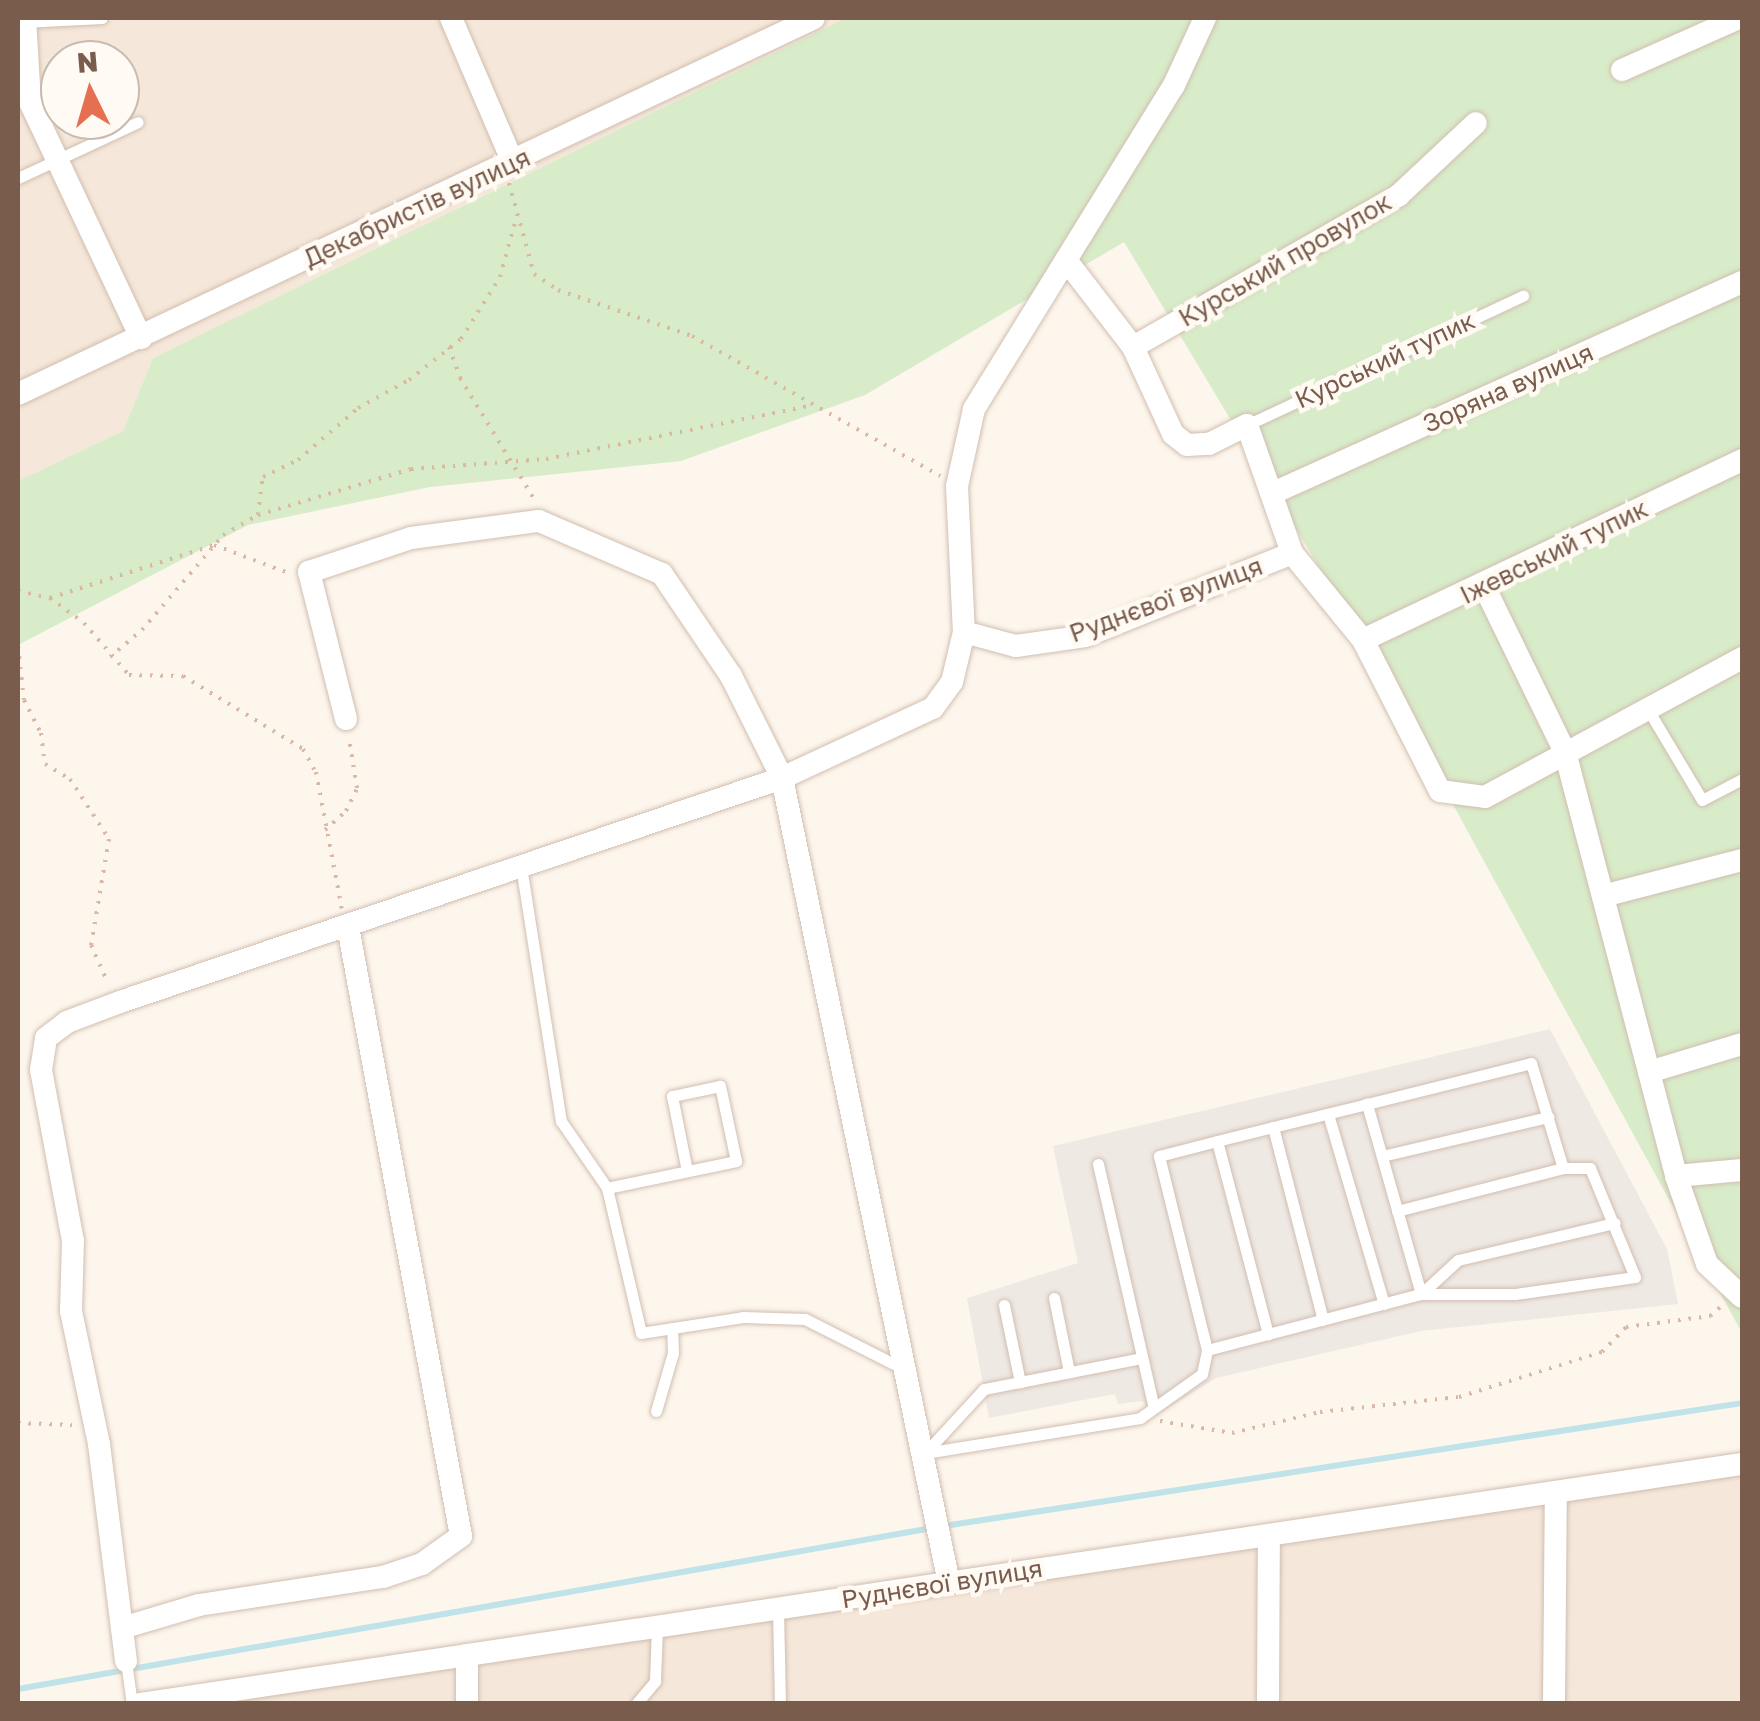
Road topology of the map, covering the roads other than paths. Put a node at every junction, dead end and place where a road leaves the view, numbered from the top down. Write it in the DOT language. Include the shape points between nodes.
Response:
graph roads {
  1 [pos="102,18"];
  2 [pos="451,18"];
  3 [pos="814,18"];
  4 [pos="1205,18"];
  5 [pos="1739,18"];
  6 [pos="22,20"];
  7 [pos="1622,70"];
  8 [pos="23,72"];
  9 [pos="24,104"];
  10 [pos="1476,123"];
  11 [pos="99,140"];
  12 [pos="57,159"];
  13 [pos="513,163"];
  14 [pos="18,178"];
  15 [pos="1066,260"];
  16 [pos="1742,282"];
  17 [pos="1524,296"];
  18 [pos="141,338"];
  19 [pos="1133,348"];
  20 [pos="18,394"];
  21 [pos="1248,425"];
  22 [pos="1742,460"];
  23 [pos="1273,493"];
  24 [pos="1292,553"];
  25 [pos="1484,586"];
  26 [pos="964,632"];
  27 [pos="1363,640"];
  28 [pos="1742,658"];
  29 [pos="1647,708"];
  30 [pos="346,718"];
  31 [pos="1565,752"];
  32 [pos="782,778"];
  33 [pos="1742,779"];
  34 [pos="1742,860"];
  35 [pos="521,866"];
  36 [pos="1603,896"];
  37 [pos="348,927"];
  38 [pos="1742,1044"];
  39 [pos="1649,1072"];
  40 [pos="1367,1104"];
  41 [pos="1328,1114"];
  42 [pos="1548,1117"];
  43 [pos="1272,1128"];
  44 [pos="1217,1141"];
  45 [pos="1382,1156"];
  46 [pos="1098,1164"];
  47 [pos="1563,1168"];
  48 [pos="1742,1170"];
  49 [pos="688,1171"];
  50 [pos="1676,1176"];
  51 [pos="607,1188"];
  52 [pos="1398,1211"];
  53 [pos="1615,1223"];
  54 [pos="1421,1294"];
  55 [pos="1740,1294"];
  56 [pos="1054,1298"];
  57 [pos="1004,1304"];
  58 [pos="1384,1304"];
  59 [pos="1324,1320"];
  60 [pos="672,1328"];
  61 [pos="1268,1334"];
  62 [pos="1208,1350"];
  63 [pos="1142,1358"];
  64 [pos="908,1372"];
  65 [pos="1069,1372"];
  66 [pos="1020,1382"];
  67 [pos="1154,1408"];
  68 [pos="656,1411"];
  69 [pos="926,1454"];
  70 [pos="1742,1464"];
  71 [pos="1556,1492"];
  72 [pos="1269,1535"];
  73 [pos="949,1583"];
  74 [pos="778,1608"];
  75 [pos="657,1626"];
  76 [pos="122,1628"];
  77 [pos="466,1655"];
  78 [pos="132,1683"];
  79 [pos="263,1695"];
  80 [pos="132,1704"];
  81 [pos="467,1704"];
  82 [pos="636,1704"];
  83 [pos="780,1704"];
  84 [pos="1268,1704"];
  85 [pos="1554,1704"];
  1 -- 6 [label="lane"];
  2 -- 13 [label="street"];
  3 -- 13 [label="street, Декабристів вулиця"];
  4 -- 15 [label="street" via="1174,85"];
  5 -- 7 [label="street"];
  6 -- 8 [label="street"];
  8 -- 9 [label="street"];
  9 -- 12 [label="street"];
  10 -- 19 [label="street, Курський провулок" via="1399,195"];
  11 -- 12 [label="lane"];
  12 -- 14 [label="lane"];
  12 -- 18 [label="street"];
  13 -- 18 [label="street, Декабристів вулиця"];
  15 -- 19 [label="street"];
  15 -- 26 [label="street" via="974,409 957,486"];
  16 -- 23 [label="street, Зоряна вулиця"];
  17 -- 21 [label="lane, Курський тупик"];
  18 -- 20 [label="street, Декабристів вулиця"];
  19 -- 21 [label="street" via="1173,434 1187,445 1210,444"];
  21 -- 23 [label="street, Руднєвої вулиця"];
  22 -- 25 [label="street, Іжевський тупик"];
  23 -- 24 [label="street, Руднєвої вулиця"];
  24 -- 26 [label="street, Руднєвої вулиця" via="1085,636 1016,646"];
  24 -- 27 [label="street, Руднєвої вулиця"];
  25 -- 27 [label="street, Іжевський тупик"];
  25 -- 31 [label="street"];
  26 -- 32 [label="street" via="952,682 933,708"];
  27 -- 31 [label="street, Руднєвої вулиця" via="1440,791 1486,796"];
  28 -- 29 [label="street, Руднєвої вулиця"];
  29 -- 31 [label="street, Руднєвої вулиця"];
  29 -- 33 [label="lane" via="1702,800"];
  30 -- 32 [label="street" via="308,572 411,538 539,521 662,574 731,676"];
  31 -- 36 [label="street"];
  32 -- 35 [label="street"];
  32 -- 64 [label="street"];
  34 -- 36 [label="street"];
  35 -- 37 [label="street"];
  35 -- 51 [label="lane" via="561,1120"];
  36 -- 39 [label="street"];
  37 -- 76 [label="street" via="120,1002 66,1022 46,1038 41,1070 74,1241 72,1311"];
  37 -- 76 [label="street" via="461,1536 422,1564 382,1577 199,1605"];
  38 -- 39 [label="street"];
  39 -- 50 [label="street"];
  40 -- 41 [label="lane"];
  40 -- 42 [label="lane" via="1531,1064"];
  40 -- 45 [label="lane"];
  41 -- 43 [label="lane"];
  41 -- 58 [label="lane"];
  42 -- 45 [label="lane"];
  42 -- 47 [label="lane"];
  43 -- 44 [label="lane"];
  43 -- 59 [label="lane"];
  44 -- 61 [label="lane"];
  44 -- 62 [label="lane" via="1159,1156"];
  45 -- 52 [label="lane"];
  46 -- 63 [label="lane"];
  47 -- 52 [label="lane"];
  47 -- 53 [label="lane" via="1590,1168"];
  48 -- 50 [label="street"];
  49 -- 49 [label="lane" via="736,1161 720,1086 672,1096"];
  49 -- 51 [label="lane"];
  50 -- 55 [label="street" via="1707,1264"];
  51 -- 60 [label="lane" via="640,1333"];
  52 -- 54 [label="lane"];
  53 -- 54 [label="lane" via="1458,1260"];
  53 -- 54 [label="lane" via="1635,1277 1515,1294"];
  54 -- 58 [label="lane"];
  56 -- 65 [label="lane"];
  57 -- 66 [label="lane"];
  58 -- 59 [label="lane"];
  59 -- 61 [label="lane"];
  60 -- 64 [label="lane" via="742,1317 805,1320"];
  60 -- 68 [label="lane" via="673,1353"];
  61 -- 62 [label="lane"];
  62 -- 67 [label="lane" via="1202,1374"];
  63 -- 65 [label="lane"];
  63 -- 67 [label="lane"];
  64 -- 69 [label="street"];
  65 -- 66 [label="lane"];
  66 -- 69 [label="lane" via="984,1390"];
  67 -- 69 [label="lane" via="1140,1418"];
  69 -- 73 [label="street"];
  70 -- 71 [label="street, Руднєвої вулиця"];
  71 -- 72 [label="street, Руднєвої вулиця"];
  71 -- 85 [label="street"];
  72 -- 73 [label="street, Руднєвої вулиця"];
  72 -- 84 [label="street"];
  73 -- 74 [label="street, Руднєвої вулиця"];
  74 -- 75 [label="street, Руднєвої вулиця"];
  74 -- 83 [label="lane"];
  75 -- 77 [label="street, Руднєвої вулиця"];
  75 -- 82 [label="lane" via="655,1681"];
  76 -- 78 [label="street"];
  77 -- 79 [label="street, Руднєвої вулиця"];
  77 -- 81 [label="street"];
  78 -- 79 [label="street, Руднєвої вулиця"];
  78 -- 80 [label="lane"];
}
